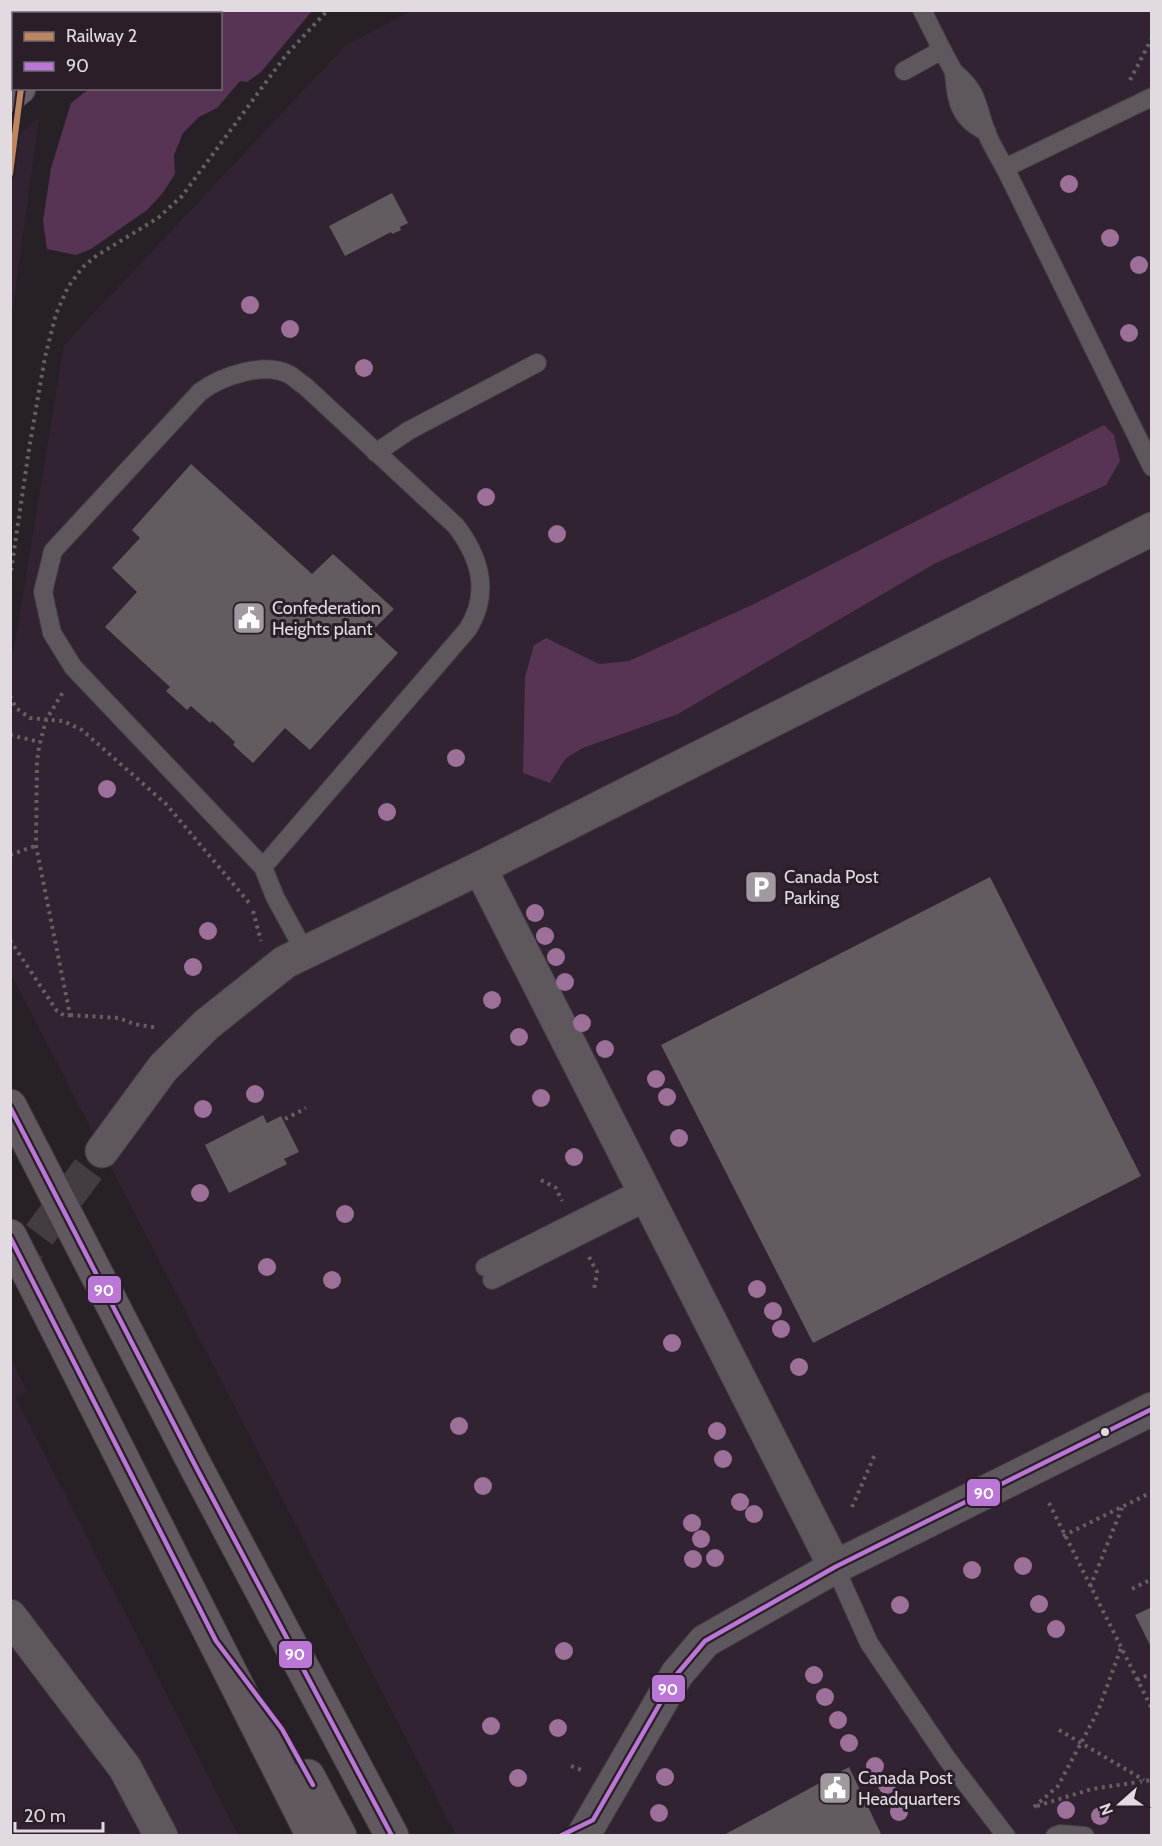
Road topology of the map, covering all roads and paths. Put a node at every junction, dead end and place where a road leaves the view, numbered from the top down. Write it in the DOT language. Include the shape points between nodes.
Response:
graph roads {
  1 [pos="328,10"];
  2 [pos="922,10"];
  3 [pos="1152,38"];
  4 [pos="942,50"];
  5 [pos="904,71"];
  6 [pos="1152,97"];
  7 [pos="1123,110"];
  8 [pos="1005,168"];
  9 [pos="537,363"];
  10 [pos="376,453"];
  11 [pos="1152,467"];
  12 [pos="1152,529"];
  13 [pos="10,578"];
  14 [pos="76,671"];
  15 [pos="10,696"];
  16 [pos="46,720"];
  17 [pos="10,735"];
  18 [pos="40,742"];
  19 [pos="36,846"];
  20 [pos="10,855"];
  21 [pos="263,867"];
  22 [pos="480,868"];
  23 [pos="10,940"];
  24 [pos="261,942"];
  25 [pos="304,952"];
  26 [pos="70,1015"];
  27 [pos="168,1028"];
  28 [pos="10,1106"];
  29 [pos="306,1108"];
  30 [pos="285,1119"];
  31 [pos="102,1151"];
  32 [pos="645,1194"];
  33 [pos="10,1236"];
  34 [pos="489,1274"];
  35 [pos="1152,1409"];
  36 [pos="876,1452"];
  37 [pos="1152,1492"];
  38 [pos="1049,1503"];
  39 [pos="852,1507"];
  40 [pos="1123,1507"];
  41 [pos="1063,1536"];
  42 [pos="835,1567"];
  43 [pos="1152,1579"];
  44 [pos="1090,1588"];
  45 [pos="1132,1589"];
  46 [pos="10,1616"];
  47 [pos="216,1641"];
  48 [pos="1121,1648"];
  49 [pos="1152,1673"];
  50 [pos="1137,1680"];
  51 [pos="1152,1709"];
  52 [pos="1059,1730"];
  53 [pos="1081,1743"];
  54 [pos="1152,1779"];
  55 [pos="1144,1781"];
  56 [pos="588,1828"];
  57 [pos="161,1836"];
  58 [pos="313,1836"];
  59 [pos="340,1836"];
  60 [pos="392,1836"];
  61 [pos="559,1836"];
  62 [pos="1006,1836"];
  63 [pos="1055,1836"];
  64 [pos="1085,1836"];
  1 -- 13 [label="path" via="286,55 171,209 96,256 68,287 45,357"];
  2 -- 4 [label="lane"];
  3 -- 7 [label="path" via="1124,94"];
  4 -- 5 [label="lane"];
  4 -- 8 [label="lane" via="954,72 969,85"];
  6 -- 7 [label="lane"];
  7 -- 8 [label="lane"];
  8 -- 11 [label="lane"];
  9 -- 10 [label="lane" via="408,431"];
  10 -- 14 [label="lane" via="288,374 240,373 210,384 53,550 43,592 52,633"];
  10 -- 21 [label="lane" via="456,526 467,541 475,557 482,592 477,614"];
  12 -- 22 [label="street"];
  14 -- 16 [label="path"];
  14 -- 21 [label="lane"];
  15 -- 16 [label="path" via="22,714"];
  16 -- 18 [label="path"];
  16 -- 24 [label="path" via="82,729 166,804 251,906"];
  17 -- 18 [label="path"];
  18 -- 19 [label="path"];
  19 -- 20 [label="path"];
  19 -- 26 [label="path"];
  21 -- 25 [label="lane"];
  22 -- 25 [label="street"];
  22 -- 32 [label="street"];
  23 -- 26 [label="path" via="57,1011"];
  25 -- 31 [label="street" via="285,962 207,1025 163,1068"];
  26 -- 27 [label="path" via="119,1018"];
  28 -- 60 [label="main road"];
  29 -- 30 [label="path"];
  32 -- 34 [label="lane"];
  32 -- 42 [label="street"];
  33 -- 47 [label="main road"];
  35 -- 42 [label="street"];
  36 -- 39 [label="path"];
  37 -- 40 [label="path"];
  38 -- 41 [label="path"];
  40 -- 41 [label="path"];
  40 -- 44 [label="path"];
  41 -- 44 [label="path"];
  42 -- 56 [label="street" via="705,1641 676,1674"];
  42 -- 62 [label="lane" via="869,1643 948,1760"];
  43 -- 45 [label="path"];
  44 -- 48 [label="path"];
  46 -- 57 [label="street" via="125,1768"];
  47 -- 58 [label="main road"];
  47 -- 59 [label="main road" via="282,1729"];
  48 -- 50 [label="path"];
  48 -- 53 [label="path" via="1098,1711"];
  49 -- 50 [label="path"];
  50 -- 51 [label="path"];
  52 -- 53 [label="path"];
  53 -- 55 [label="path"];
  53 -- 55 [label="path" via="1058,1786 1034,1807 1092,1789"];
  54 -- 55 [label="path"];
  56 -- 61 [label="street"];
  63 -- 64 [label="lane"];
}
